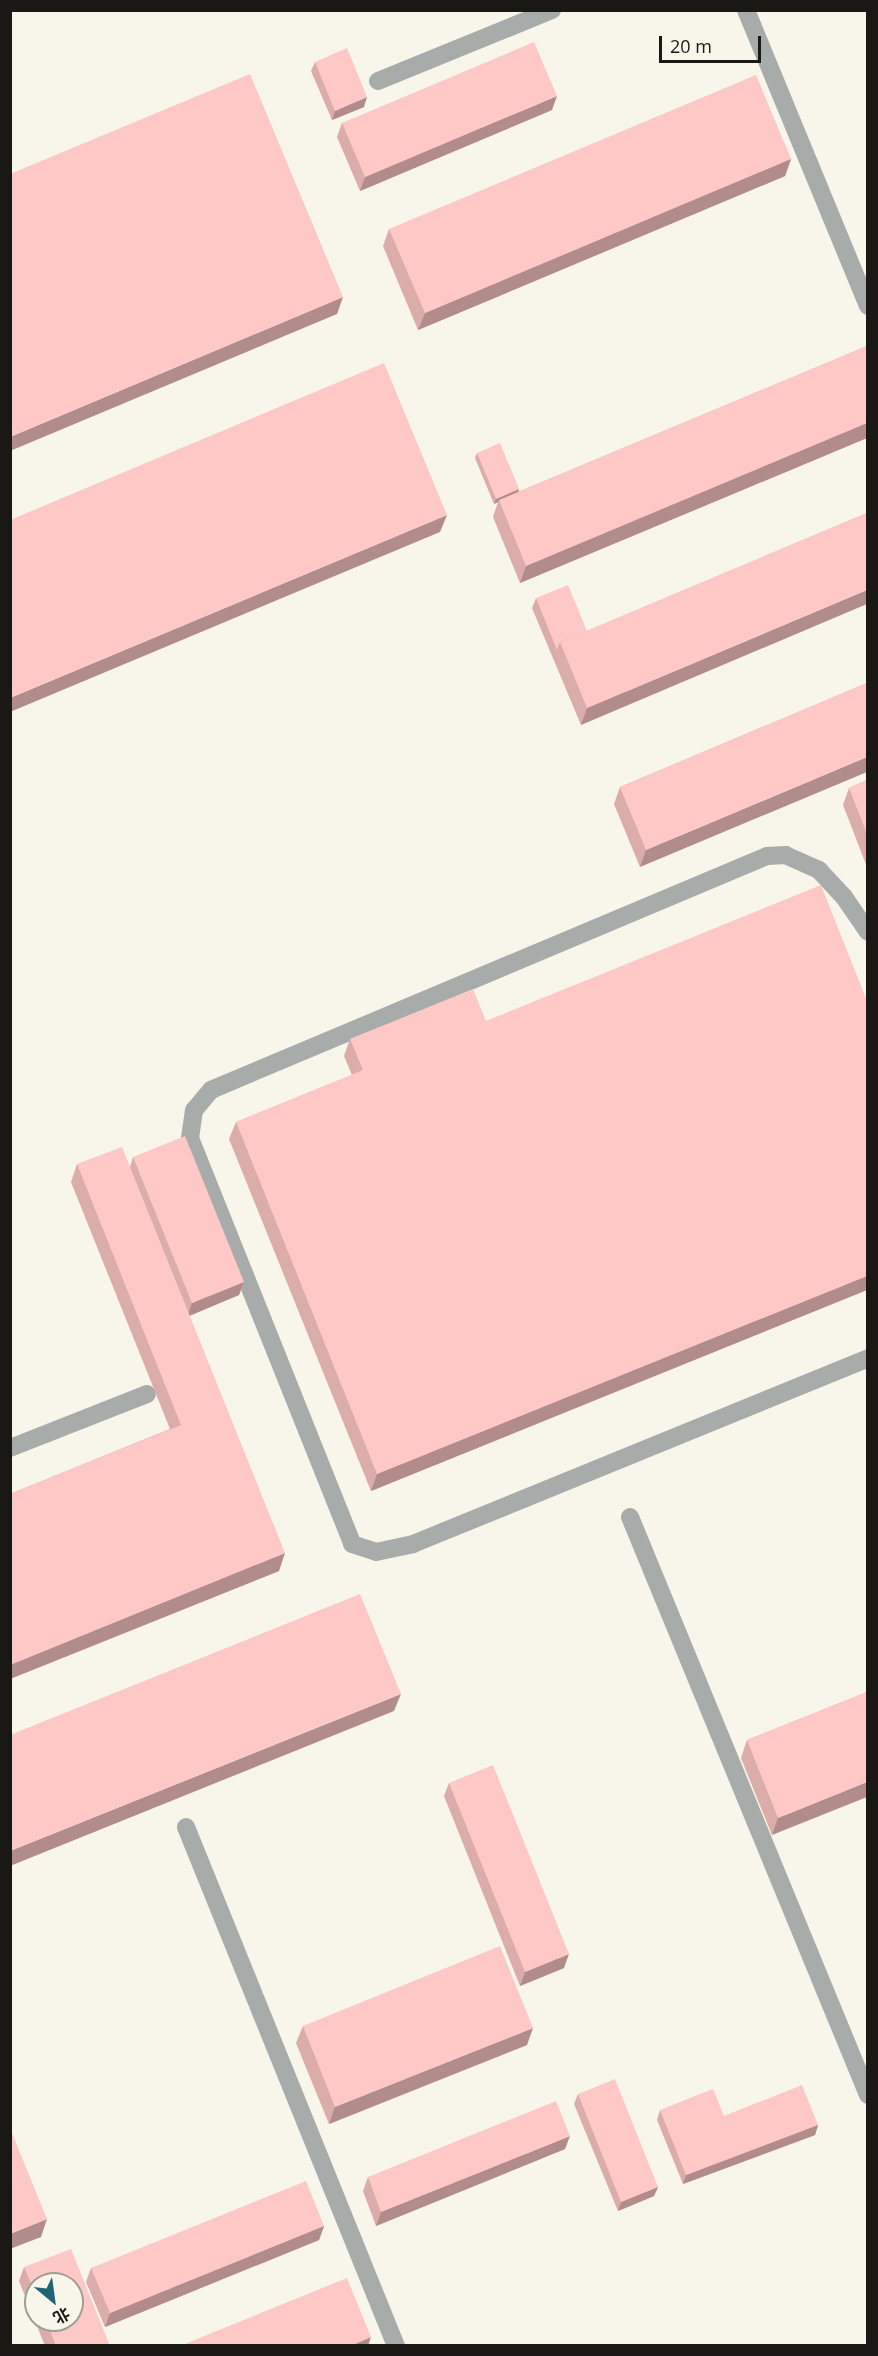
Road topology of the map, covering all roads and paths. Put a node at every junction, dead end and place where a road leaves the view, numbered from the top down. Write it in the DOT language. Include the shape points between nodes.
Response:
graph roads {
  1 [pos="552,10"];
  2 [pos="746,10"];
  3 [pos="378,81"];
  4 [pos="867,306"];
  5 [pos="867,932"];
  6 [pos="867,1358"];
  7 [pos="147,1394"];
  8 [pos="10,1448"];
  9 [pos="630,1517"];
  10 [pos="186,1827"];
  11 [pos="867,2095"];
  12 [pos="396,2346"];
  1 -- 3 [label="lane"];
  2 -- 4 [label="lane"];
  5 -- 6 [label="lane" via="844,897 819,870 786,855 767,856 211,1090 194,1110 190,1138 352,1544 376,1552 413,1544"];
  7 -- 8 [label="lane"];
  9 -- 11 [label="lane"];
  10 -- 12 [label="lane"];
}
